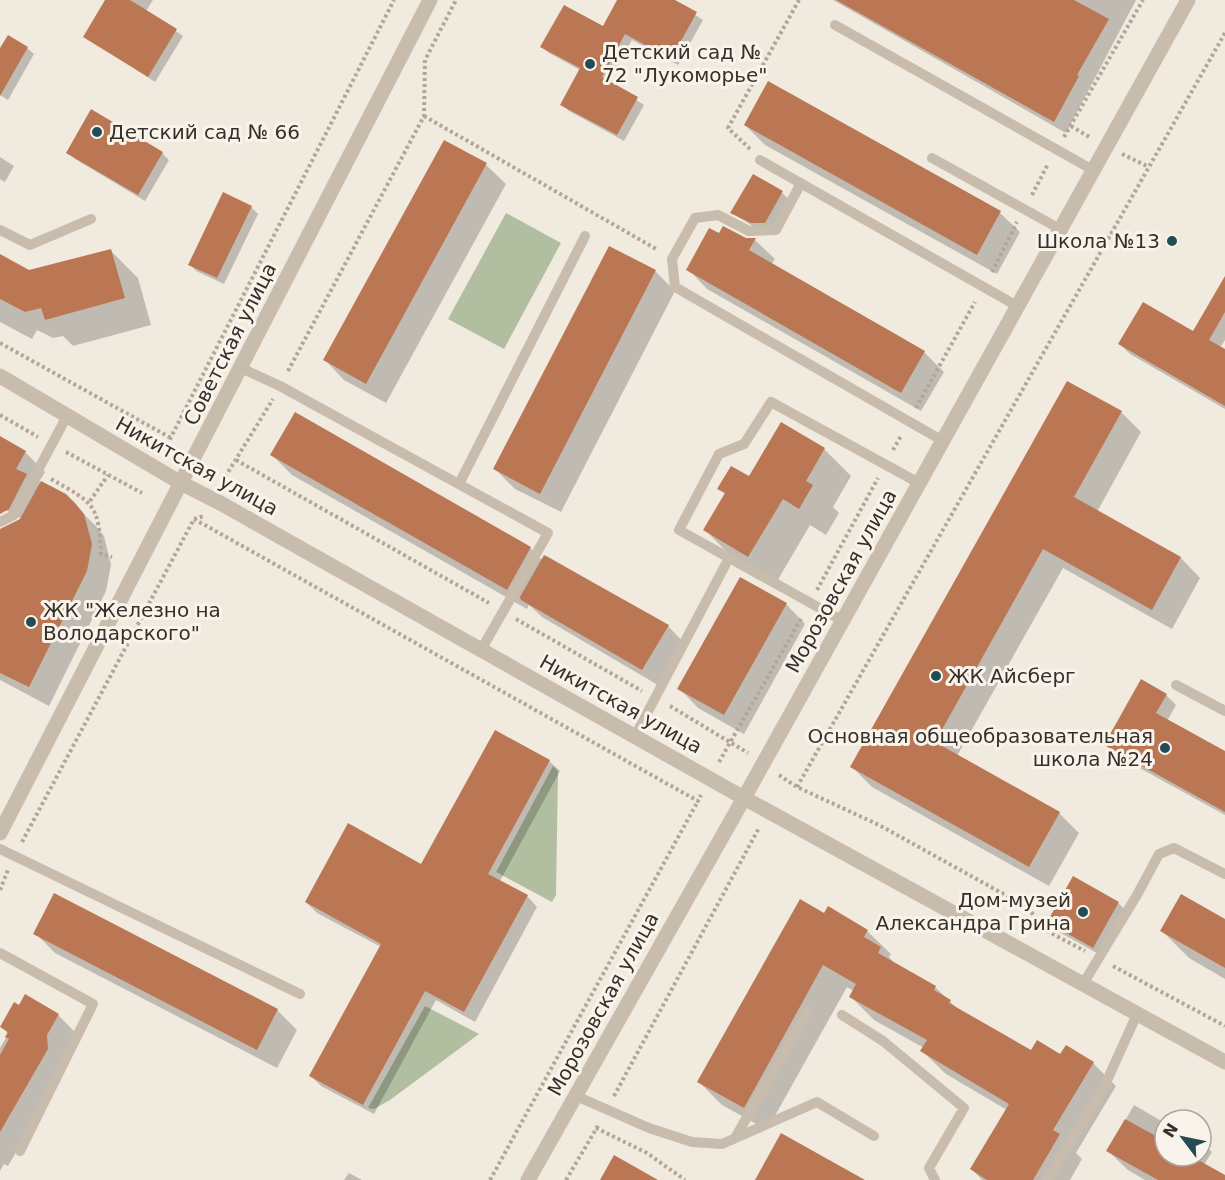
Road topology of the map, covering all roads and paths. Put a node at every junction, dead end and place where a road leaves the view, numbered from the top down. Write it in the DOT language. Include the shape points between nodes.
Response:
graph roads {
  1 [pos="394,0"];
  2 [pos="430,0"];
  3 [pos="456,0"];
  4 [pos="799,0"];
  5 [pos="1143,0"];
  6 [pos="1188,0"];
  7 [pos="835,25"];
  8 [pos="1225,33"];
  9 [pos="424,116"];
  10 [pos="1056,149"];
  11 [pos="932,158"];
  12 [pos="760,160"];
  13 [pos="1093,170"];
  14 [pos="801,183"];
  15 [pos="1024,209"];
  16 [pos="90,219"];
  17 [pos="1060,229"];
  18 [pos="0,230"];
  19 [pos="585,236"];
  20 [pos="672,259"];
  21 [pos="983,287"];
  22 [pos="1017,306"];
  23 [pos="0,343"];
  24 [pos="241,369"];
  25 [pos="0,376"];
  26 [pos="280,386"];
  27 [pos="0,415"];
  28 [pos="67,416"];
  29 [pos="909,422"];
  30 [pos="171,438"];
  31 [pos="943,441"];
  32 [pos="51,445"];
  33 [pos="167,445"];
  34 [pos="236,460"];
  35 [pos="885,465"];
  36 [pos="108,475"];
  37 [pos="48,477"];
  38 [pos="181,483"];
  39 [pos="919,483"];
  40 [pos="459,484"];
  41 [pos="220,487"];
  42 [pos="142,493"];
  43 [pos="90,501"];
  44 [pos="205,516"];
  45 [pos="194,519"];
  46 [pos="0,522"];
  47 [pos="112,557"];
  48 [pos="729,558"];
  49 [pos="810,603"];
  50 [pos="504,612"];
  51 [pos="843,621"];
  52 [pos="481,650"];
  53 [pos="1176,685"];
  54 [pos="655,698"];
  55 [pos="1225,711"];
  56 [pos="635,736"];
  57 [pos="731,741"];
  58 [pos="752,756"];
  59 [pos="717,767"];
  60 [pos="776,773"];
  61 [pos="797,787"];
  62 [pos="705,789"];
  63 [pos="744,798"];
  64 [pos="698,801"];
  65 [pos="760,825"];
  66 [pos="0,833"];
  67 [pos="0,849"];
  68 [pos="15,856"];
  69 [pos="1225,874"];
  70 [pos="0,890"];
  71 [pos="0,953"];
  72 [pos="1099,958"];
  73 [pos="1083,984"];
  74 [pos="300,994"];
  75 [pos="808,1011"];
  76 [pos="1137,1014"];
  77 [pos="842,1015"];
  78 [pos="1225,1026"];
  79 [pos="1225,1062"];
  80 [pos="576,1096"];
  81 [pos="607,1109"];
  82 [pos="596,1128"];
  83 [pos="874,1136"];
  84 [pos="735,1139"];
  85 [pos="20,1151"];
  86 [pos="490,1180"];
  87 [pos="528,1180"];
  88 [pos="566,1180"];
  89 [pos="685,1180"];
  90 [pos="934,1180"];
  91 [pos="1047,1180"];
  1 -- 30 [label="path"];
  2 -- 24 [label="street, Советская улица"];
  3 -- 9 [label="path" via="425,60"];
  4 -- 12 [label="path" via="728,128"];
  5 -- 10 [label="path"];
  6 -- 13 [label="street, Морозовская улица"];
  7 -- 10 [label="lane"];
  8 -- 61 [label="path"];
  9 -- 20 [label="path"];
  9 -- 26 [label="path"];
  10 -- 13 [label="lane"];
  10 -- 15 [label="path"];
  11 -- 15 [label="lane"];
  12 -- 14 [label="lane"];
  13 -- 17 [label="street, Морозовская улица"];
  14 -- 20 [label="lane" via="776,230 749,231 718,214 695,218"];
  14 -- 21 [label="lane"];
  15 -- 17 [label="lane"];
  15 -- 21 [label="path"];
  16 -- 18 [label="lane" via="30,245"];
  17 -- 22 [label="street, Морозовская улица"];
  19 -- 40 [label="lane"];
  20 -- 29 [label="lane" via="675,287"];
  21 -- 22 [label="lane"];
  21 -- 29 [label="path"];
  22 -- 31 [label="street, Морозовская улица"];
  23 -- 30 [label="path"];
  24 -- 26 [label="lane"];
  24 -- 38 [label="street, Советская улица"];
  25 -- 28 [label="street, Никитская улица"];
  26 -- 34 [label="path"];
  26 -- 40 [label="lane"];
  27 -- 32 [label="path"];
  28 -- 32 [label="lane"];
  28 -- 38 [label="street, Никитская улица"];
  29 -- 31 [label="lane"];
  29 -- 35 [label="path"];
  30 -- 33 [label="path"];
  31 -- 39 [label="street, Морозовская улица"];
  32 -- 36 [label="path"];
  32 -- 46 [label="lane" via="14,515"];
  34 -- 41 [label="path"];
  34 -- 50 [label="path"];
  35 -- 39 [label="lane"];
  35 -- 48 [label="lane" via="771,402 744,444 719,454 678,530"];
  35 -- 49 [label="path"];
  36 -- 42 [label="path"];
  36 -- 43 [label="path"];
  37 -- 43 [label="path"];
  38 -- 52 [label="street, Никитская улица"];
  38 -- 66 [label="street, Советская улица"];
  39 -- 51 [label="street, Морозовская улица"];
  40 -- 50 [label="lane" via="548,533"];
  43 -- 47 [label="path" via="100,529 101,554"];
  44 -- 45 [label="path"];
  45 -- 64 [label="path"];
  45 -- 68 [label="path"];
  48 -- 49 [label="lane"];
  48 -- 54 [label="lane"];
  49 -- 51 [label="lane"];
  49 -- 57 [label="path"];
  50 -- 52 [label="lane"];
  50 -- 54 [label="path"];
  51 -- 63 [label="street, Морозовская улица"];
  52 -- 56 [label="street, Никитская улица"];
  53 -- 55 [label="lane"];
  54 -- 56 [label="lane"];
  54 -- 57 [label="path"];
  56 -- 63 [label="street, Никитская улица"];
  57 -- 58 [label="path"];
  57 -- 59 [label="path"];
  60 -- 61 [label="path"];
  61 -- 72 [label="path" via="879,825 1026,907 1047,931"];
  62 -- 64 [label="path"];
  63 -- 73 [label="street, Никитская улица"];
  63 -- 80 [label="street, Морозовская улица"];
  64 -- 86 [label="path"];
  65 -- 81 [label="path"];
  67 -- 68 [label="lane"];
  68 -- 70 [label="path"];
  68 -- 74 [label="lane"];
  69 -- 72 [label="lane" via="1174,848 1158,854"];
  71 -- 85 [label="lane" via="93,1004"];
  72 -- 73 [label="lane"];
  72 -- 78 [label="path"];
  73 -- 76 [label="street, Никитская улица"];
  75 -- 84 [label="lane"];
  76 -- 79 [label="street, Никитская улица"];
  76 -- 91 [label="lane" via="1105,1085"];
  77 -- 90 [label="lane" via="883,1041 963,1108 929,1168"];
  80 -- 81 [label="lane"];
  80 -- 87 [label="street, Морозовская улица"];
  81 -- 82 [label="path"];
  81 -- 84 [label="lane" via="692,1142 723,1144"];
  82 -- 88 [label="path"];
  82 -- 89 [label="path" via="647,1153"];
  83 -- 84 [label="lane" via="817,1102"];
}
